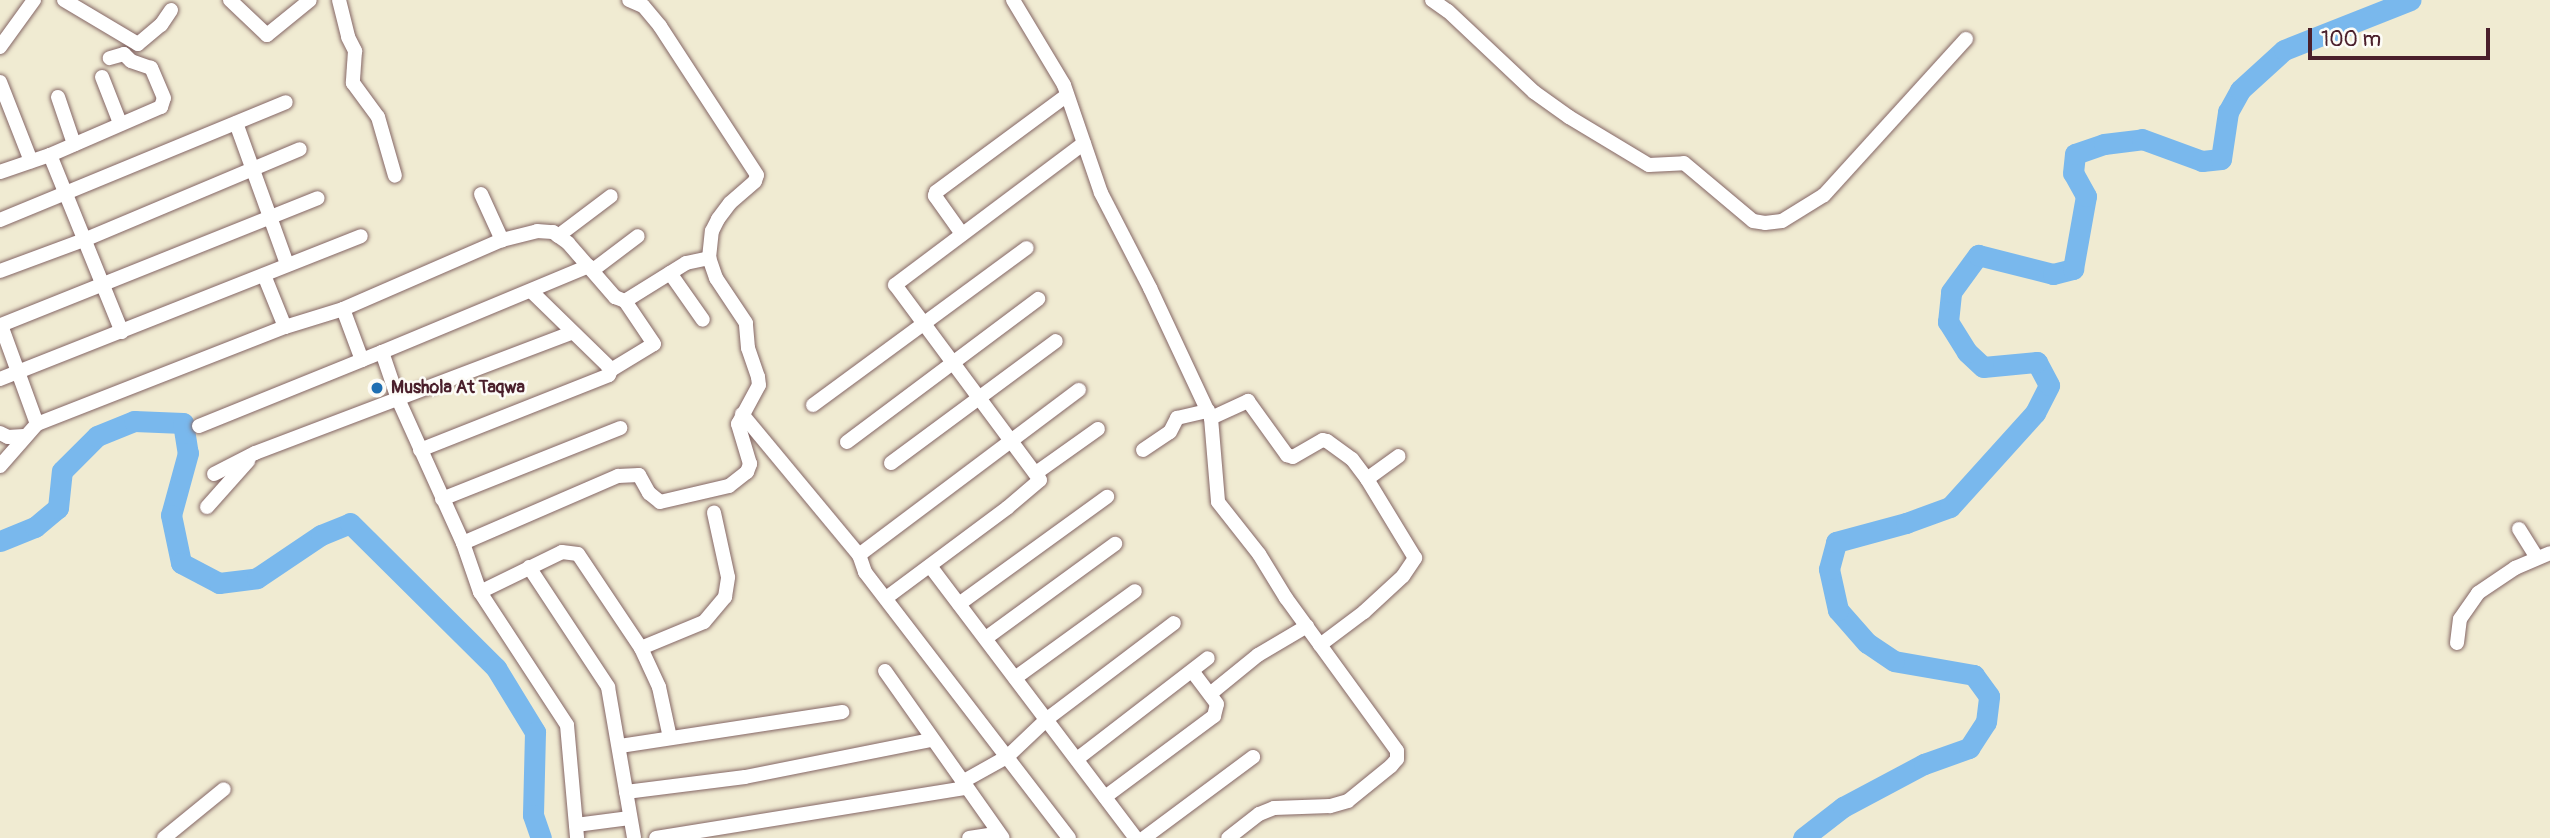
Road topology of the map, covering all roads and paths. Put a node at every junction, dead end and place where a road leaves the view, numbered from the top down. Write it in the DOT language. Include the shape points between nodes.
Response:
graph roads {
  1 [pos="34,0"];
  2 [pos="64,0"];
  3 [pos="230,0"];
  4 [pos="310,0"];
  5 [pos="339,0"];
  6 [pos="629,0"];
  7 [pos="1013,0"];
  8 [pos="1432,0"];
  9 [pos="171,10"];
  10 [pos="1966,39"];
  11 [pos="0,47"];
  12 [pos="110,58"];
  13 [pos="102,77"];
  14 [pos="0,82"];
  15 [pos="1067,95"];
  16 [pos="58,97"];
  17 [pos="286,102"];
  18 [pos="120,123"];
  19 [pos="236,123"];
  20 [pos="1084,143"];
  21 [pos="74,144"];
  22 [pos="300,149"];
  23 [pos="50,155"];
  24 [pos="31,161"];
  25 [pos="251,169"];
  26 [pos="0,172"];
  27 [pos="395,176"];
  28 [pos="66,194"];
  29 [pos="481,194"];
  30 [pos="611,196"];
  31 [pos="318,198"];
  32 [pos="268,219"];
  33 [pos="0,220"];
  34 [pos="962,234"];
  35 [pos="360,236"];
  36 [pos="558,236"];
  37 [pos="638,236"];
  38 [pos="84,240"];
  39 [pos="502,240"];
  40 [pos="1027,248"];
  41 [pos="709,258"];
  42 [pos="287,264"];
  43 [pos="591,268"];
  44 [pos="0,271"];
  45 [pos="670,273"];
  46 [pos="264,275"];
  47 [pos="103,286"];
  48 [pos="531,291"];
  49 [pos="1038,299"];
  50 [pos="625,301"];
  51 [pos="343,309"];
  52 [pos="703,320"];
  53 [pos="922,323"];
  54 [pos="0,324"];
  55 [pos="285,327"];
  56 [pos="122,332"];
  57 [pos="571,333"];
  58 [pos="1056,341"];
  59 [pos="382,352"];
  60 [pos="362,360"];
  61 [pos="951,363"];
  62 [pos="611,370"];
  63 [pos="20,372"];
  64 [pos="0,379"];
  65 [pos="1079,390"];
  66 [pos="978,398"];
  67 [pos="398,399"];
  68 [pos="813,405"];
  69 [pos="742,414"];
  70 [pos="1210,414"];
  71 [pos="37,424"];
  72 [pos="199,426"];
  73 [pos="620,428"];
  74 [pos="1098,429"];
  75 [pos="0,433"];
  76 [pos="24,436"];
  77 [pos="847,442"];
  78 [pos="1011,442"];
  79 [pos="420,450"];
  80 [pos="1143,450"];
  81 [pos="255,453"];
  82 [pos="1399,456"];
  83 [pos="891,463"];
  84 [pos="0,466"];
  85 [pos="1036,473"];
  86 [pos="214,474"];
  87 [pos="1367,479"];
  88 [pos="1107,497"];
  89 [pos="442,499"];
  90 [pos="207,507"];
  91 [pos="714,513"];
  92 [pos="2519,529"];
  93 [pos="463,543"];
  94 [pos="1115,544"];
  95 [pos="859,555"];
  96 [pos="2544,556"];
  97 [pos="930,566"];
  98 [pos="529,567"];
  99 [pos="480,592"];
  100 [pos="1135,592"];
  101 [pos="886,598"];
  102 [pos="959,604"];
  103 [pos="1174,623"];
  104 [pos="1307,626"];
  105 [pos="986,638"];
  106 [pos="2457,643"];
  107 [pos="1320,645"];
  108 [pos="641,648"];
  109 [pos="1208,658"];
  110 [pos="885,671"];
  111 [pos="1192,671"];
  112 [pos="1015,678"];
  113 [pos="1210,694"];
  114 [pos="842,712"];
  115 [pos="1047,719"];
  116 [pos="670,738"];
  117 [pos="931,740"];
  118 [pos="620,746"];
  119 [pos="1007,757"];
  120 [pos="1254,757"];
  121 [pos="1077,759"];
  122 [pos="964,785"];
  123 [pos="224,789"];
  124 [pos="626,792"];
  125 [pos="1105,797"];
  126 [pos="630,818"];
  127 [pos="577,832"];
  128 [pos="1001,836"];
  129 [pos="164,838"];
  130 [pos="634,838"];
  131 [pos="656,838"];
  132 [pos="969,838"];
  133 [pos="1069,838"];
  134 [pos="1136,838"];
  135 [pos="1144,838"];
  136 [pos="1228,838"];
  1 -- 11 [label="street"];
  2 -- 9 [label="street" via="138,44"];
  3 -- 4 [label="street" via="267,35"];
  5 -- 27 [label="street" via="355,51 353,83 378,117"];
  6 -- 41 [label="street" via="643,6 660,26 755,169 755,181 730,203 712,231"];
  7 -- 15 [label="street"];
  8 -- 10 [label="street" via="1534,92 1569,117 1649,165 1684,163 1753,220 1765,223 1804,211 1824,195"];
  12 -- 18 [label="street" via="124,54 151,68 164,98 160,107"];
  13 -- 18 [label="street"];
  14 -- 24 [label="street"];
  15 -- 20 [label="street"];
  15 -- 34 [label="street" via="936,192"];
  16 -- 21 [label="street"];
  17 -- 19 [label="street"];
  18 -- 21 [label="street"];
  19 -- 25 [label="street"];
  19 -- 28 [label="street"];
  20 -- 34 [label="street"];
  20 -- 70 [label="street" via="1101,193"];
  21 -- 23 [label="street"];
  22 -- 25 [label="street"];
  23 -- 24 [label="street"];
  23 -- 28 [label="street"];
  24 -- 26 [label="street"];
  25 -- 32 [label="street"];
  25 -- 38 [label="street"];
  28 -- 33 [label="street"];
  28 -- 38 [label="street"];
  29 -- 39 [label="street"];
  30 -- 36 [label="street"];
  31 -- 32 [label="street"];
  32 -- 42 [label="street"];
  32 -- 47 [label="street"];
  34 -- 53 [label="street" via="895,285"];
  35 -- 42 [label="street"];
  36 -- 39 [label="street" via="537,231"];
  36 -- 43 [label="street"];
  37 -- 43 [label="street"];
  38 -- 44 [label="street"];
  38 -- 47 [label="street"];
  39 -- 51 [label="street"];
  40 -- 53 [label="street"];
  41 -- 45 [label="street" via="686,263"];
  41 -- 69 [label="street" via="716,278 746,323 758,377 756,393"];
  42 -- 46 [label="street"];
  43 -- 48 [label="street"];
  43 -- 50 [label="street" via="615,297"];
  45 -- 50 [label="street"];
  45 -- 52 [label="street"];
  46 -- 55 [label="street"];
  46 -- 56 [label="street"];
  47 -- 54 [label="street"];
  47 -- 56 [label="street"];
  48 -- 57 [label="street"];
  48 -- 59 [label="street"];
  49 -- 61 [label="street"];
  50 -- 62 [label="street" via="654,344"];
  51 -- 55 [label="street"];
  51 -- 60 [label="street"];
  53 -- 61 [label="street"];
  53 -- 68 [label="street"];
  54 -- 63 [label="street"];
  55 -- 71 [label="street"];
  56 -- 63 [label="street"];
  57 -- 62 [label="street"];
  57 -- 67 [label="street"];
  58 -- 66 [label="street"];
  59 -- 60 [label="street"];
  59 -- 67 [label="street"];
  60 -- 72 [label="street"];
  61 -- 66 [label="street"];
  61 -- 77 [label="street"];
  62 -- 79 [label="street" via="604,378"];
  63 -- 64 [label="street"];
  63 -- 71 [label="street"];
  65 -- 78 [label="street"];
  66 -- 78 [label="street"];
  66 -- 83 [label="street"];
  67 -- 79 [label="street"];
  67 -- 81 [label="street"];
  69 -- 93 [label="street" via="739,432 750,464 747,472 729,485 660,502 639,475 629,473"];
  69 -- 95 [label="street"];
  70 -- 80 [label="street" via="1177,418 1170,432"];
  70 -- 87 [label="street" via="1248,401 1287,455 1293,457 1327,441 1352,459"];
  70 -- 104 [label="street" via="1218,502"];
  71 -- 76 [label="street"];
  73 -- 89 [label="street"];
  74 -- 85 [label="street"];
  75 -- 76 [label="street"];
  76 -- 84 [label="street"];
  78 -- 85 [label="street"];
  78 -- 95 [label="street"];
  79 -- 89 [label="street"];
  81 -- 86 [label="street"];
  81 -- 90 [label="street"];
  82 -- 87 [label="street"];
  85 -- 97 [label="street" via="1040,480 1034,487"];
  87 -- 107 [label="street" via="1415,558 1403,576 1364,612"];
  88 -- 102 [label="street"];
  89 -- 93 [label="street"];
  91 -- 108 [label="street" via="729,577 725,597 704,622"];
  92 -- 96 [label="street"];
  93 -- 99 [label="street"];
  94 -- 105 [label="street"];
  95 -- 101 [label="street" via="865,572"];
  96 -- 106 [label="street" via="2478,593 2460,619"];
  97 -- 101 [label="street"];
  97 -- 102 [label="street"];
  98 -- 99 [label="street"];
  98 -- 108 [label="street" via="562,552 578,554"];
  98 -- 118 [label="street" via="608,687"];
  99 -- 127 [label="street" via="567,726"];
  100 -- 112 [label="street"];
  101 -- 119 [label="street"];
  102 -- 105 [label="street"];
  103 -- 115 [label="street"];
  104 -- 107 [label="street"];
  104 -- 113 [label="street" via="1258,655"];
  105 -- 112 [label="street"];
  107 -- 136 [label="street" via="1397,751 1397,760 1338,805 1274,808"];
  108 -- 116 [label="street" via="659,687"];
  109 -- 111 [label="street"];
  110 -- 117 [label="street"];
  111 -- 113 [label="street"];
  111 -- 121 [label="street"];
  112 -- 115 [label="street"];
  113 -- 125 [label="street" via="1217,704 1214,716"];
  114 -- 116 [label="street"];
  115 -- 119 [label="street"];
  115 -- 121 [label="street"];
  116 -- 118 [label="street"];
  117 -- 122 [label="street"];
  117 -- 124 [label="street" via="745,777"];
  118 -- 124 [label="street"];
  119 -- 122 [label="street"];
  119 -- 133 [label="street"];
  120 -- 135 [label="street"];
  121 -- 125 [label="street"];
  122 -- 128 [label="street"];
  122 -- 131 [label="street"];
  123 -- 129 [label="street"];
  124 -- 126 [label="street"];
  125 -- 134 [label="street"];
  126 -- 127 [label="street"];
  126 -- 130 [label="street"];
  128 -- 132 [label="street"];
}
